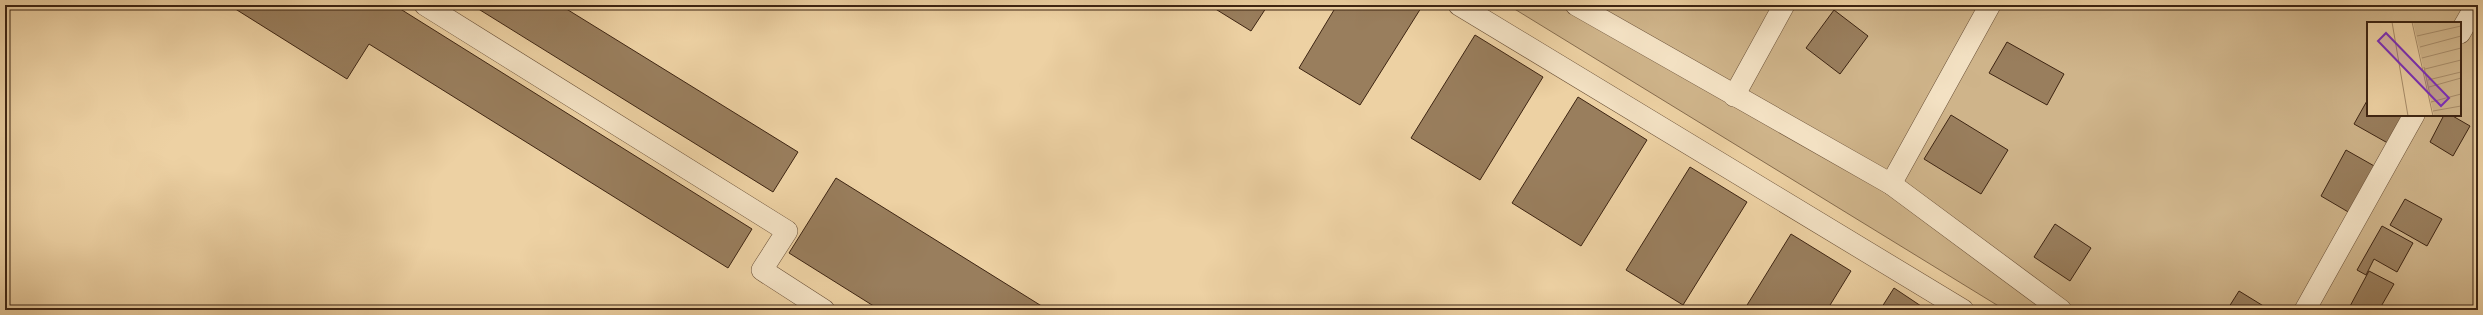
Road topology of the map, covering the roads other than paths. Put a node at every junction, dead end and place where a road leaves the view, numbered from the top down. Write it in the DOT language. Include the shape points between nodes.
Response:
graph roads {
  1 [pos="425,5"];
  2 [pos="1459,5"];
  3 [pos="1576,5"];
  4 [pos="1784,5"];
  5 [pos="1990,5"];
  6 [pos="2476,5"];
  7 [pos="2461,31"];
  8 [pos="1734,96"];
  9 [pos="2413,116"];
  10 [pos="1891,184"];
  11 [pos="824,310"];
  12 [pos="1963,310"];
  13 [pos="2061,310"];
  14 [pos="2305,310"];
  1 -- 11 [label="lane" via="787,232 762,270"];
  2 -- 12 [label="lane"];
  3 -- 8 [label="lane"];
  4 -- 8 [label="lane"];
  5 -- 10 [label="lane"];
  6 -- 7 [label="lane"];
  8 -- 10 [label="lane"];
  9 -- 14 [label="lane"];
  10 -- 13 [label="lane"];
}
